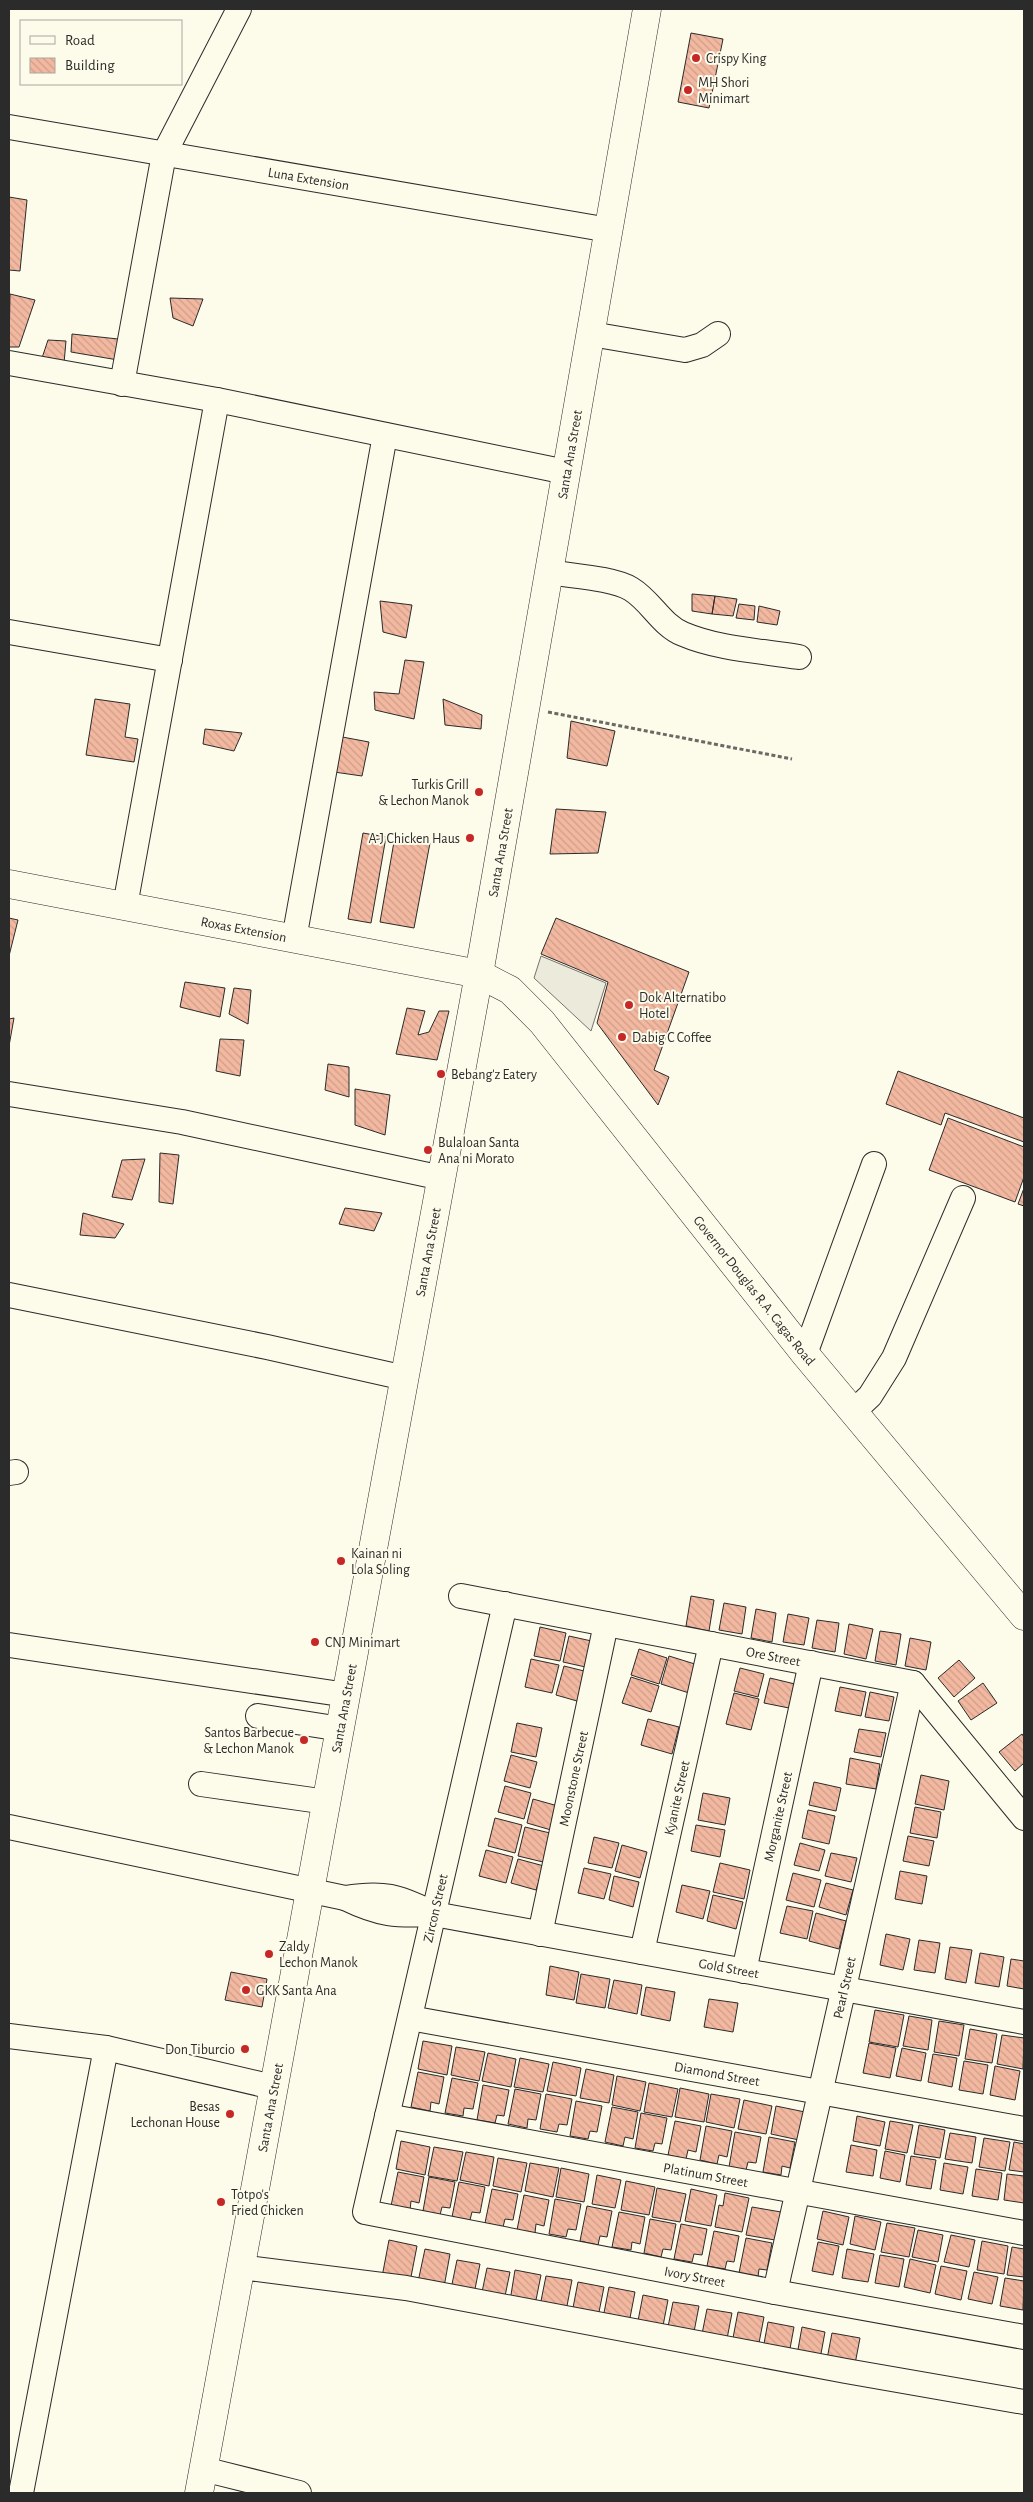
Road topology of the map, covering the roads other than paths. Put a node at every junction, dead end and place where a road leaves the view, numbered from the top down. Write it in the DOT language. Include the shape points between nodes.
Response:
graph roads {
  1 [pos="239,9"];
  2 [pos="647,9"];
  3 [pos="9,127"];
  4 [pos="164,154"];
  5 [pos="609,230"];
  6 [pos="591,334"];
  7 [pos="718,334"];
  8 [pos="9,363"];
  9 [pos="122,384"];
  10 [pos="217,400"];
  11 [pos="385,435"];
  12 [pos="566,472"];
  13 [pos="549,572"];
  14 [pos="9,632"];
  15 [pos="799,657"];
  16 [pos="170,660"];
  17 [pos="9,884"];
  18 [pos="125,906"];
  19 [pos="294,939"];
  20 [pos="479,974"];
  21 [pos="9,1094"];
  22 [pos="874,1164"];
  23 [pos="442,1178"];
  24 [pos="963,1198"];
  25 [pos="9,1295"];
  26 [pos="805,1354"];
  27 [pos="405,1378"];
  28 [pos="853,1412"];
  29 [pos="461,1596"];
  30 [pos="505,1604"];
  31 [pos="1024,1616"];
  32 [pos="606,1624"];
  33 [pos="711,1644"];
  34 [pos="9,1645"];
  35 [pos="811,1663"];
  36 [pos="913,1683"];
  37 [pos="347,1695"];
  38 [pos="258,1716"];
  39 [pos="341,1729"];
  40 [pos="200,1784"];
  41 [pos="327,1802"];
  42 [pos="1024,1818"];
  43 [pos="9,1827"];
  44 [pos="310,1892"];
  45 [pos="434,1914"];
  46 [pos="540,1934"];
  47 [pos="642,1952"];
  48 [pos="744,1971"];
  49 [pos="844,1989"];
  50 [pos="410,2018"];
  51 [pos="1024,2022"];
  52 [pos="9,2036"];
  53 [pos="106,2048"];
  54 [pos="272,2087"];
  55 [pos="820,2092"];
  56 [pos="387,2116"];
  57 [pos="1024,2130"];
  58 [pos="798,2191"];
  59 [pos="365,2212"];
  60 [pos="1024,2233"];
  61 [pos="240,2267"];
  62 [pos="775,2292"];
  63 [pos="1024,2337"];
  64 [pos="1024,2402"];
  65 [pos="201,2481"];
  66 [pos="21,2493"];
  67 [pos="299,2493"];
  1 -- 4 [label="street"];
  2 -- 5 [label="main road, Santa Ana Street"];
  3 -- 4 [label="street, Luna Extension"];
  4 -- 5 [label="street, Luna Extension"];
  4 -- 9 [label="street"];
  5 -- 6 [label="main road, Santa Ana Street"];
  6 -- 7 [label="street" via="685,350 702,345"];
  6 -- 12 [label="main road, Santa Ana Street"];
  8 -- 9 [label="street"];
  9 -- 10 [label="street"];
  10 -- 11 [label="street"];
  10 -- 16 [label="street"];
  11 -- 12 [label="street"];
  11 -- 19 [label="street"];
  12 -- 13 [label="main road, Santa Ana Street"];
  13 -- 15 [label="street" via="630,589 681,634 703,641"];
  13 -- 20 [label="main road, Santa Ana Street"];
  14 -- 16 [label="street"];
  16 -- 18 [label="street"];
  17 -- 18 [label="main road, Roxas Extension"];
  18 -- 19 [label="main road, Roxas Extension"];
  19 -- 20 [label="main road, Roxas Extension"];
  20 -- 23 [label="main road, Santa Ana Street"];
  20 -- 26 [label="main road, Governor Douglas R.A. Cagas Road" via="510,990 542,1022"];
  21 -- 23 [label="street" via="182,1122"];
  22 -- 26 [label="street"];
  23 -- 27 [label="main road, Santa Ana Street"];
  24 -- 28 [label="street" via="894,1358 870,1396"];
  25 -- 27 [label="street"];
  26 -- 28 [label="main road, Governor Douglas R.A. Cagas Road"];
  27 -- 37 [label="main road, Santa Ana Street"];
  28 -- 31 [label="main road, Governor Douglas R.A. Cagas Road"];
  29 -- 30 [label="street, Ore Street"];
  30 -- 32 [label="street, Ore Street"];
  30 -- 45 [label="street, Zircon Street"];
  32 -- 33 [label="street, Ore Street"];
  32 -- 46 [label="street, Moonstone Street"];
  33 -- 35 [label="street, Ore Street"];
  33 -- 47 [label="street, Kyanite Street"];
  34 -- 37 [label="street"];
  35 -- 36 [label="street, Ore Street"];
  35 -- 48 [label="street, Morganite Street"];
  36 -- 42 [label="street"];
  36 -- 49 [label="street, Pearl Street"];
  37 -- 39 [label="main road, Santa Ana Street"];
  38 -- 39 [label="street"];
  39 -- 41 [label="main road, Santa Ana Street"];
  40 -- 41 [label="street"];
  41 -- 44 [label="main road, Santa Ana Street"];
  43 -- 44 [label="street, Gold Street"];
  44 -- 45 [label="street, Gold Street" via="345,1898 374,1894 403,1899"];
  44 -- 54 [label="main road, Santa Ana Street"];
  45 -- 46 [label="street, Gold Street"];
  45 -- 50 [label="street, Zircon Street"];
  46 -- 47 [label="street, Gold Street"];
  47 -- 48 [label="street, Gold Street"];
  48 -- 49 [label="street, Gold Street"];
  49 -- 51 [label="street, Gold Street"];
  49 -- 55 [label="street, Pearl Street"];
  50 -- 55 [label="street, Diamond Street"];
  50 -- 56 [label="street, Zircon Street"];
  52 -- 53 [label="street"];
  53 -- 54 [label="street"];
  53 -- 66 [label="street"];
  54 -- 61 [label="main road, Santa Ana Street"];
  55 -- 57 [label="street, Diamond Street"];
  55 -- 58 [label="street, Pearl Street"];
  56 -- 58 [label="street, Platinum Street"];
  56 -- 59 [label="street, Zircon Street"];
  58 -- 60 [label="street, Platinum Street"];
  58 -- 62 [label="street, Pearl Street"];
  59 -- 62 [label="street, Ivory Street"];
  61 -- 64 [label="street" via="406,2288"];
  61 -- 65 [label="main road, Santa Ana Street"];
  62 -- 63 [label="street, Ivory Street"];
  65 -- 67 [label="street"];
}
